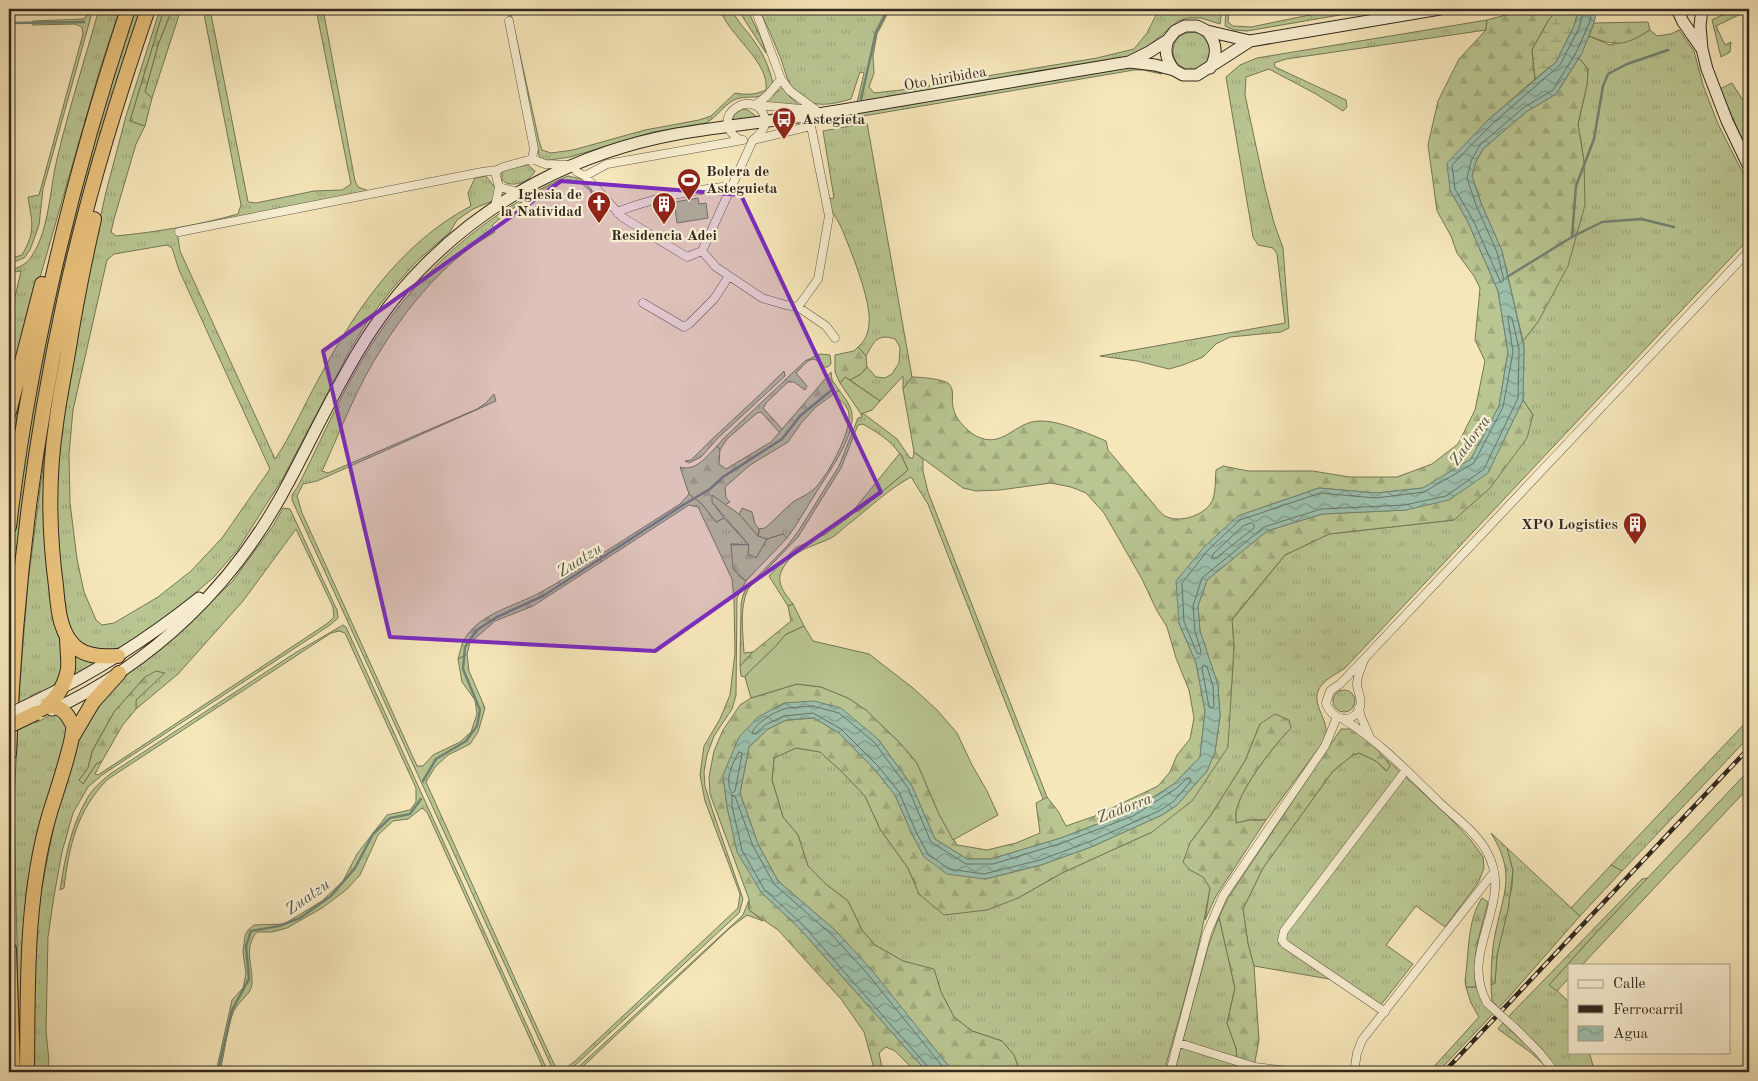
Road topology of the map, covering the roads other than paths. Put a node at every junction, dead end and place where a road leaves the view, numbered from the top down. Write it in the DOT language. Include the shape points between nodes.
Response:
graph roads {
  1 [pos="128,9"];
  2 [pos="148,9"];
  3 [pos="755,9"];
  4 [pos="1440,9"];
  5 [pos="1677,9"];
  6 [pos="1702,9"];
  7 [pos="508,21"];
  8 [pos="1207,31"];
  9 [pos="1168,40"];
  10 [pos="1250,41"];
  11 [pos="1702,49"];
  12 [pos="1129,62"];
  13 [pos="1210,68"];
  14 [pos="1174,70"];
  15 [pos="781,79"];
  16 [pos="755,105"];
  17 [pos="813,117"];
  18 [pos="112,122"];
  19 [pos="766,122"];
  20 [pos="728,127"];
  21 [pos="740,140"];
  22 [pos="753,140"];
  23 [pos="535,161"];
  24 [pos="572,165"];
  25 [pos="1749,167"];
  26 [pos="497,170"];
  27 [pos="585,176"];
  28 [pos="543,178"];
  29 [pos="499,186"];
  30 [pos="732,186"];
  31 [pos="518,192"];
  32 [pos="495,207"];
  33 [pos="617,212"];
  34 [pos="179,232"];
  35 [pos="61,234"];
  36 [pos="702,250"];
  37 [pos="1749,251"];
  38 [pos="729,276"];
  39 [pos="643,302"];
  40 [pos="798,307"];
  41 [pos="835,338"];
  42 [pos="9,412"];
  43 [pos="9,527"];
  44 [pos="252,542"];
  45 [pos="67,636"];
  46 [pos="118,656"];
  47 [pos="1365,658"];
  48 [pos="119,672"];
  49 [pos="1340,684"];
  50 [pos="61,689"];
  51 [pos="1359,692"];
  52 [pos="1360,708"];
  53 [pos="42,709"];
  54 [pos="9,715"];
  55 [pos="1340,718"];
  56 [pos="9,726"];
  57 [pos="9,730"];
  58 [pos="1370,736"];
  59 [pos="71,742"];
  60 [pos="9,754"];
  61 [pos="1406,770"];
  62 [pos="1494,872"];
  63 [pos="9,948"];
  64 [pos="1385,1012"];
  65 [pos="1179,1043"];
  66 [pos="13,1072"];
  67 [pos="27,1072"];
  68 [pos="1170,1072"];
  69 [pos="1295,1072"];
  70 [pos="1354,1072"];
  71 [pos="1555,1072"];
  1 -- 35 [label="highway"];
  2 -- 18 [label="highway"];
  3 -- 15 [label="street"];
  4 -- 10 [label="street, Oto hiribidea"];
  5 -- 6 [label="street" via="1690,13"];
  5 -- 11 [label="street"];
  6 -- 11 [label="street"];
  7 -- 23 [label="street"];
  8 -- 9 [label="street, Oto hiribidea" via="1197,26 1185,26"];
  8 -- 10 [label="street, Oto hiribidea"];
  8 -- 13 [label="street" via="1216,53"];
  9 -- 12 [label="street, Oto hiribidea"];
  9 -- 14 [label="street" via="1165,52"];
  10 -- 13 [label="street, Oto hiribidea"];
  11 -- 25 [label="street" via="1719,103"];
  12 -- 14 [label="street, Oto hiribidea"];
  12 -- 17 [label="street, Oto hiribidea"];
  13 -- 14 [label="street, Oto hiribidea" via="1190,76"];
  15 -- 16 [label="street"];
  15 -- 17 [label="street"];
  16 -- 17 [label="street"];
  16 -- 19 [label="street"];
  16 -- 20 [label="street" via="738,105 728,118"];
  17 -- 19 [label="street, Oto hiribidea"];
  17 -- 22 [label="street, Oto hiribidea"];
  17 -- 40 [label="street" via="829,216 818,279"];
  18 -- 45 [label="highway" via="80,279 52,460 55,580 61,620"];
  18 -- 60 [label="highway" via="64,302 32,478 15,634"];
  19 -- 20 [label="street, Oto hiribidea"];
  19 -- 22 [label="street" via="762,133"];
  20 -- 21 [label="street"];
  20 -- 24 [label="street, Oto hiribidea" via="658,138"];
  21 -- 22 [label="street, Oto hiribidea"];
  21 -- 27 [label="street, Oto hiribidea" via="607,164"];
  22 -- 30 [label="street"];
  23 -- 24 [label="street"];
  23 -- 26 [label="street"];
  23 -- 28 [label="street"];
  24 -- 27 [label="street"];
  24 -- 28 [label="street, Oto hiribidea"];
  26 -- 29 [label="street"];
  26 -- 34 [label="street"];
  27 -- 33 [label="street"];
  28 -- 31 [label="street, Oto hiribidea"];
  29 -- 31 [label="street"];
  29 -- 32 [label="street"];
  30 -- 33 [label="street" via="644,201"];
  30 -- 36 [label="street"];
  31 -- 32 [label="street, Oto hiribidea"];
  32 -- 44 [label="street, Oto hiribidea" via="420,270 380,317 344,374 285,490"];
  33 -- 36 [label="street" via="687,257"];
  35 -- 42 [label="highway" via="45,274"];
  35 -- 43 [label="highway" via="32,371"];
  36 -- 38 [label="street" via="716,267"];
  37 -- 47 [label="street"];
  38 -- 39 [label="street" via="714,299 684,327"];
  38 -- 40 [label="street" via="762,298"];
  40 -- 41 [label="street" via="826,326"];
  44 -- 46 [label="street" via="204,594"];
  44 -- 48 [label="street" via="207,600 161,641"];
  45 -- 46 [label="highway" via="78,649 89,654"];
  45 -- 50 [label="highway" via="68,668"];
  46 -- 50 [label="street"];
  47 -- 49 [label="street"];
  47 -- 51 [label="street" via="1357,683"];
  48 -- 53 [label="street"];
  48 -- 59 [label="highway" via="93,702"];
  49 -- 51 [label="street" via="1351,685"];
  49 -- 55 [label="street" via="1330,691 1326,703 1332,714"];
  50 -- 53 [label="highway"];
  51 -- 52 [label="street"];
  52 -- 55 [label="street" via="1353,716"];
  52 -- 58 [label="street"];
  53 -- 54 [label="highway" via="14,717"];
  53 -- 56 [label="highway, bridge"];
  53 -- 57 [label="street"];
  53 -- 59 [label="highway" via="64,711 73,725"];
  55 -- 58 [label="street"];
  55 -- 65 [label="street" via="1325,746 1223,896 1207,933"];
  58 -- 61 [label="street"];
  59 -- 67 [label="highway" via="46,827 34,890"];
  61 -- 62 [label="street" via="1482,844"];
  61 -- 64 [label="street" via="1282,936 1285,944"];
  62 -- 64 [label="street"];
  62 -- 71 [label="street, bridge" via="1494,899 1479,959 1480,986 1488,1003"];
  63 -- 66 [label="highway"];
  64 -- 70 [label="street" via="1362,1040"];
  65 -- 68 [label="street"];
  65 -- 69 [label="street" via="1255,1067"];
}
